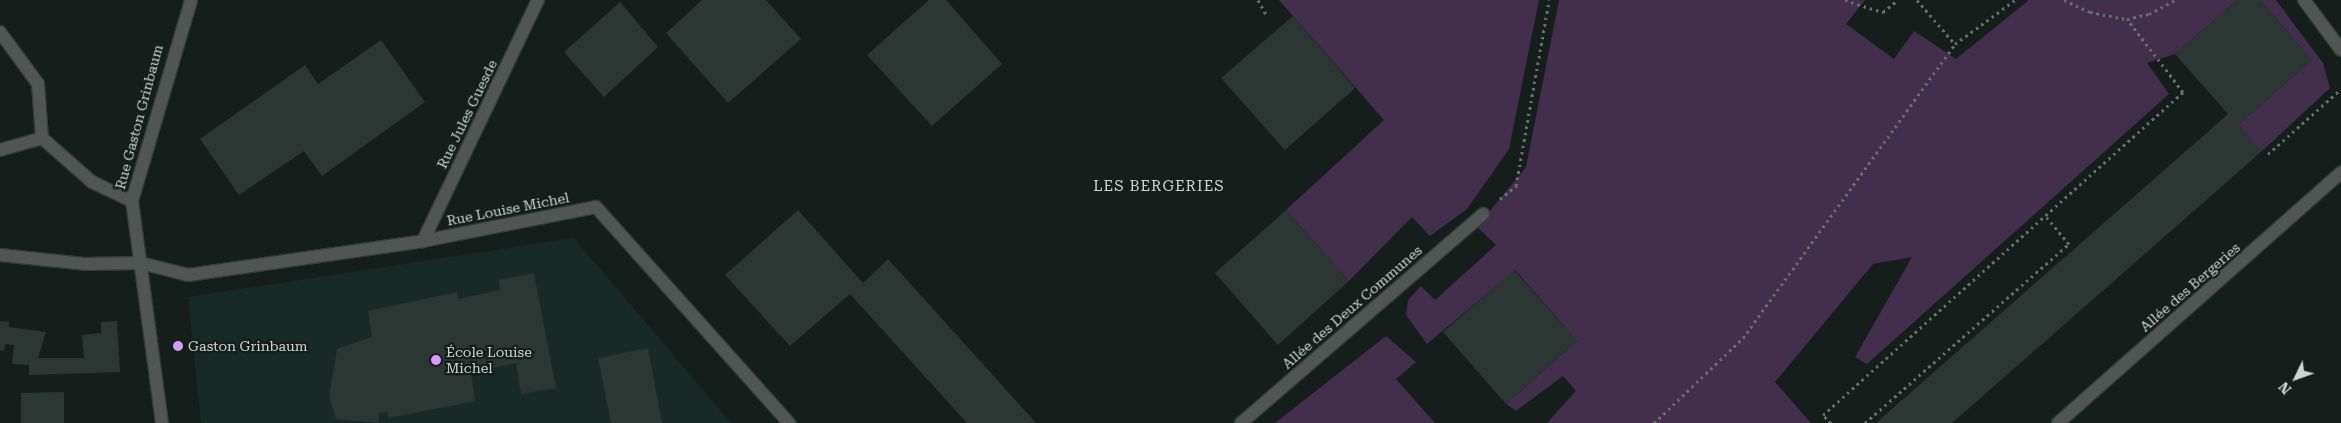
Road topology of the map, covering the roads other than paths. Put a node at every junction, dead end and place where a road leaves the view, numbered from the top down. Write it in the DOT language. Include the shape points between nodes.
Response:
graph roads {
  1 [pos="191,0"];
  2 [pos="538,0"];
  3 [pos="2304,0"];
  4 [pos="0,32"];
  5 [pos="2341,50"];
  6 [pos="42,138"];
  7 [pos="0,150"];
  8 [pos="2341,173"];
  9 [pos="132,201"];
  10 [pos="1483,214"];
  11 [pos="423,241"];
  12 [pos="0,255"];
  13 [pos="141,263"];
  14 [pos="162,423"];
  15 [pos="788,423"];
  16 [pos="1241,423"];
  17 [pos="2058,423"];
  1 -- 9 [label="street, Rue Gaston Grinbaum"];
  2 -- 11 [label="street, Rue Jules Guesde"];
  3 -- 5 [label="street"];
  4 -- 6 [label="street" via="38,84"];
  6 -- 7 [label="street"];
  6 -- 9 [label="street" via="92,182"];
  8 -- 17 [label="street, Allée des Bergeries"];
  9 -- 13 [label="street, Rue Gaston Grinbaum"];
  10 -- 16 [label="street, Allée des Deux Communes"];
  11 -- 13 [label="street, Rue Louise Michel" via="188,275"];
  11 -- 15 [label="street, Rue Louise Michel" via="596,207"];
  12 -- 13 [label="street, Rue Louise Michel" via="85,264"];
  13 -- 14 [label="street, Rue Gaston Grinbaum"];
}
